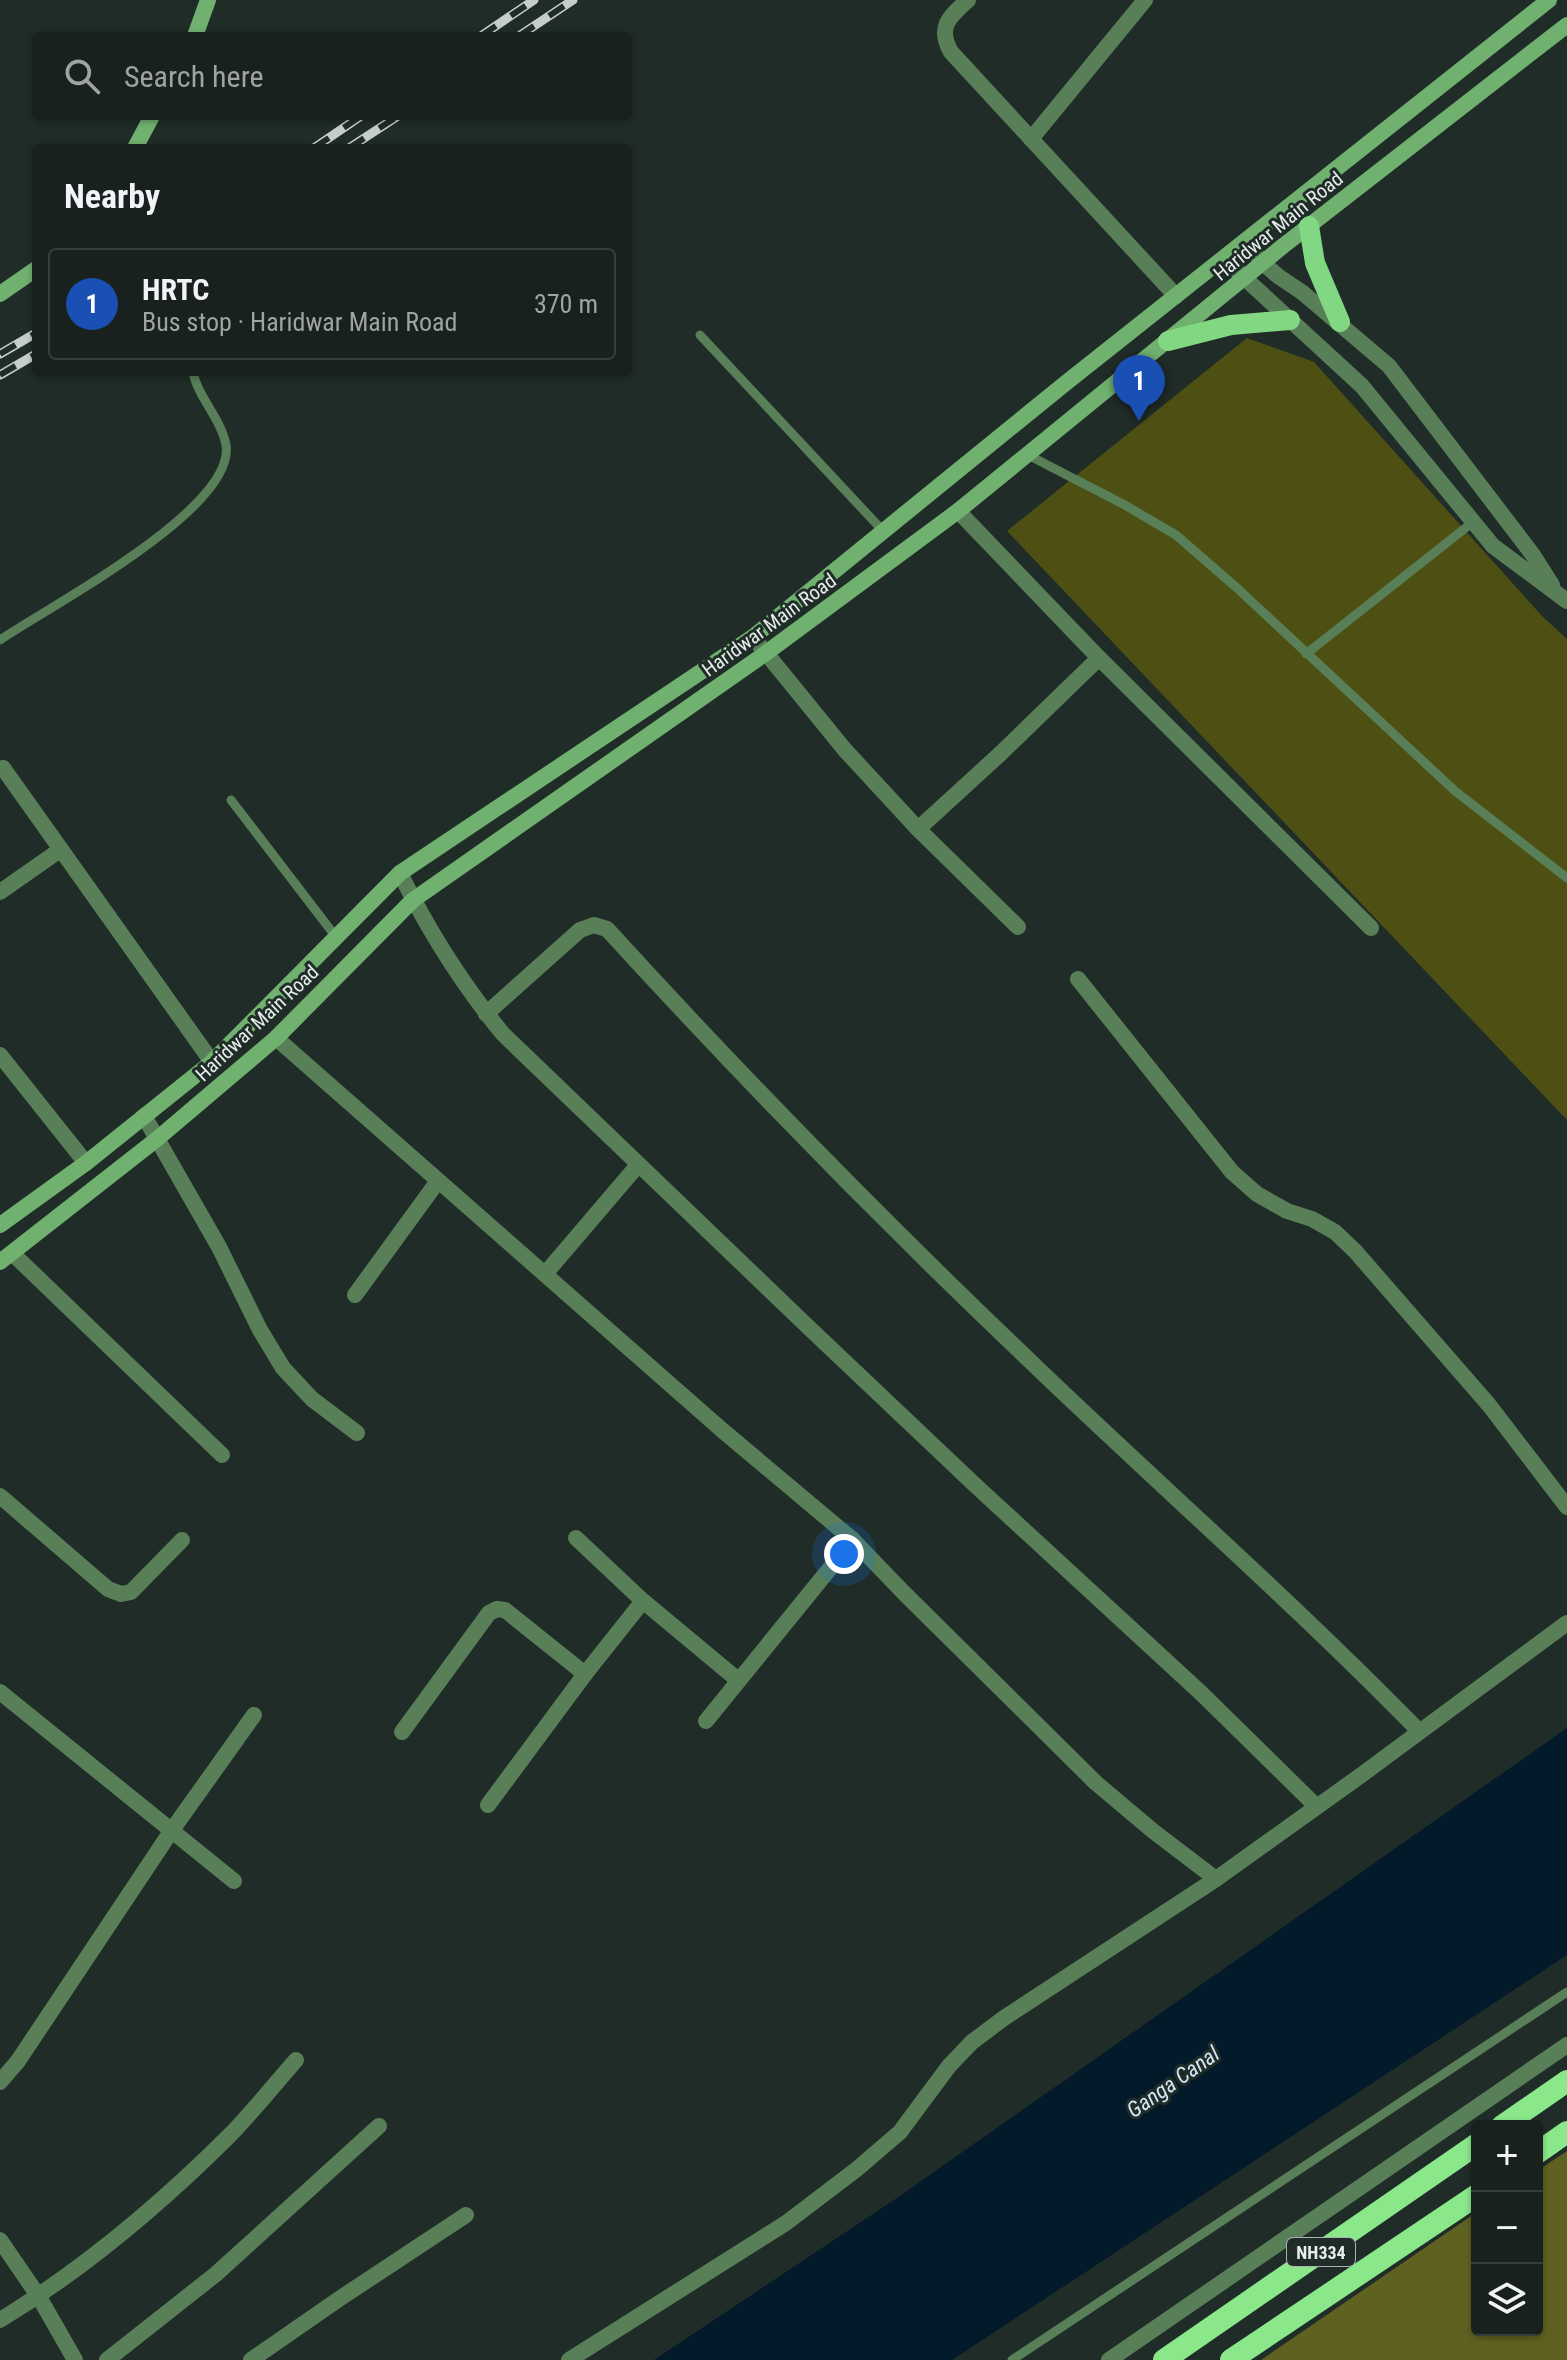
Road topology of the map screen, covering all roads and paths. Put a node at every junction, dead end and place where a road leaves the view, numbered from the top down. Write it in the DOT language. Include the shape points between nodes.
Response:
graph roads {
  1 [pos="208,0"];
  2 [pos="968,0"];
  3 [pos="1145,0"];
  4 [pos="1549,0"];
  5 [pos="1567,25"];
  6 [pos="196,32"];
  7 [pos="150,120"];
  8 [pos="1031,139"];
  9 [pos="137,144"];
  10 [pos="1309,226"];
  11 [pos="1245,241"];
  12 [pos="1224,259"];
  13 [pos="1263,263"];
  14 [pos="32,272"];
  15 [pos="1244,278"];
  16 [pos="0,294"];
  17 [pos="1176,296"];
  18 [pos="1290,320"];
  19 [pos="1340,322"];
  20 [pos="700,335"];
  21 [pos="1168,341"];
  22 [pos="195,376"];
  23 [pos="1028,455"];
  24 [pos="958,511"];
  25 [pos="1473,522"];
  26 [pos="884,532"];
  27 [pos="1562,597"];
  28 [pos="753,637"];
  29 [pos="0,640"];
  30 [pos="766,653"];
  31 [pos="1306,654"];
  32 [pos="1099,658"];
  33 [pos="3,768"];
  34 [pos="231,800"];
  35 [pos="918,829"];
  36 [pos="60,850"];
  37 [pos="400,873"];
  38 [pos="1567,878"];
  39 [pos="0,892"];
  40 [pos="413,900"];
  41 [pos="1018,927"];
  42 [pos="1371,928"];
  43 [pos="336,937"];
  44 [pos="1078,979"];
  45 [pos="486,1014"];
  46 [pos="276,1038"];
  47 [pos="0,1055"];
  48 [pos="212,1062"];
  49 [pos="144,1116"];
  50 [pos="157,1139"];
  51 [pos="86,1163"];
  52 [pos="638,1165"];
  53 [pos="438,1181"];
  54 [pos="0,1225"];
  55 [pos="6,1258"];
  56 [pos="545,1274"];
  57 [pos="355,1295"];
  58 [pos="357,1433"];
  59 [pos="222,1455"];
  60 [pos="0,1496"];
  61 [pos="1567,1507"];
  62 [pos="576,1538"];
  63 [pos="182,1540"];
  64 [pos="853,1540"];
  65 [pos="643,1601"];
  66 [pos="1567,1623"];
  67 [pos="585,1674"];
  68 [pos="738,1680"];
  69 [pos="0,1692"];
  70 [pos="254,1715"];
  71 [pos="706,1721"];
  72 [pos="1419,1731"];
  73 [pos="402,1732"];
  74 [pos="488,1805"];
  75 [pos="1316,1806"];
  76 [pos="172,1830"];
  77 [pos="1216,1879"];
  78 [pos="234,1881"];
  79 [pos="1567,1992"];
  80 [pos="1567,2045"];
  81 [pos="296,2060"];
  82 [pos="1567,2081"];
  83 [pos="0,2082"];
  84 [pos="1511,2120"];
  85 [pos="379,2126"];
  86 [pos="1567,2132"];
  87 [pos="1471,2148"];
  88 [pos="1543,2149"];
  89 [pos="1471,2199"];
  90 [pos="466,2215"];
  91 [pos="0,2240"];
  92 [pos="39,2297"];
  93 [pos="0,2320"];
  94 [pos="75,2360"];
  95 [pos="107,2360"];
  96 [pos="251,2360"];
  97 [pos="569,2360"];
  98 [pos="1012,2360"];
  99 [pos="1109,2360"];
  100 [pos="1164,2360"];
  101 [pos="1231,2360"];
  1 -- 6 [label="main road"];
  2 -- 8 [label="street" via="950,16 945,41"];
  3 -- 8 [label="street"];
  4 -- 11 [label="main road, Haridwar Main Road"];
  5 -- 10 [label="main road, Haridwar Main Road"];
  7 -- 9 [label="main road"];
  8 -- 17 [label="street"];
  10 -- 13 [label="main road, Haridwar Main Road"];
  10 -- 19 [label="main road" via="1315,263"];
  11 -- 12 [label="main road, Haridwar Main Road"];
  11 -- 13 [label="street"];
  12 -- 15 [label="street"];
  12 -- 17 [label="main road, Haridwar Main Road"];
  13 -- 15 [label="main road, Haridwar Main Road"];
  13 -- 19 [label="street"];
  14 -- 16 [label="main road"];
  15 -- 18 [label="street"];
  15 -- 21 [label="main road, Haridwar Main Road"];
  17 -- 26 [label="main road, Haridwar Main Road"];
  18 -- 21 [label="main road" via="1231,325"];
  18 -- 25 [label="street" via="1362,386"];
  19 -- 27 [label="street" via="1389,366"];
  20 -- 26 [label="lane"];
  21 -- 23 [label="main road, Haridwar Main Road"];
  22 -- 29 [label="lane" via="226,446 211,489 174,526 131,557"];
  23 -- 24 [label="main road, Haridwar Main Road"];
  23 -- 31 [label="lane" via="1176,535"];
  24 -- 30 [label="main road, Haridwar Main Road"];
  24 -- 32 [label="street"];
  25 -- 27 [label="street" via="1493,546"];
  25 -- 31 [label="lane"];
  26 -- 28 [label="main road, Haridwar Main Road"];
  28 -- 30 [label="street"];
  28 -- 37 [label="main road, Haridwar Main Road"];
  30 -- 35 [label="street"];
  30 -- 40 [label="main road, Haridwar Main Road"];
  31 -- 38 [label="lane" via="1455,791"];
  32 -- 35 [label="street"];
  32 -- 42 [label="street"];
  33 -- 36 [label="street"];
  34 -- 43 [label="lane"];
  35 -- 41 [label="street"];
  36 -- 39 [label="street"];
  36 -- 48 [label="street"];
  37 -- 40 [label="street"];
  37 -- 43 [label="main road, Haridwar Main Road"];
  40 -- 45 [label="street"];
  40 -- 46 [label="main road, Haridwar Main Road"];
  43 -- 48 [label="main road, Haridwar Main Road"];
  44 -- 61 [label="street" via="1232,1172 1257,1194 1335,1232 1355,1251 1489,1405"];
  45 -- 52 [label="street"];
  45 -- 72 [label="street" via="580,930 594,925 607,929 886,1222"];
  46 -- 50 [label="main road, Haridwar Main Road"];
  46 -- 53 [label="street"];
  47 -- 51 [label="street"];
  48 -- 49 [label="main road, Haridwar Main Road"];
  49 -- 50 [label="street"];
  49 -- 51 [label="main road, Haridwar Main Road"];
  50 -- 55 [label="main road, Haridwar Main Road"];
  50 -- 58 [label="street" via="283,1368 312,1399"];
  51 -- 54 [label="main road, Haridwar Main Road"];
  52 -- 56 [label="street"];
  52 -- 75 [label="street"];
  53 -- 56 [label="street"];
  53 -- 57 [label="street"];
  55 -- 59 [label="street"];
  56 -- 64 [label="street"];
  60 -- 63 [label="street" via="108,1589 121,1594 131,1592"];
  62 -- 65 [label="street"];
  64 -- 68 [label="street"];
  64 -- 77 [label="street" via="1096,1783"];
  65 -- 67 [label="street"];
  65 -- 68 [label="street"];
  66 -- 72 [label="street"];
  67 -- 73 [label="street" via="497,1609"];
  67 -- 74 [label="street"];
  68 -- 71 [label="street"];
  69 -- 76 [label="street"];
  70 -- 76 [label="street"];
  72 -- 75 [label="street"];
  75 -- 77 [label="street"];
  76 -- 78 [label="street"];
  76 -- 83 [label="street"];
  77 -- 97 [label="street" via="972,2042 900,2132 786,2223"];
  79 -- 98 [label="lane"];
  80 -- 99 [label="street"];
  81 -- 92 [label="street" via="166,2196"];
  82 -- 84 [label="highway"];
  85 -- 95 [label="street" via="216,2274"];
  86 -- 88 [label="highway"];
  87 -- 100 [label="highway, NH334"];
  89 -- 101 [label="highway, NH334"];
  90 -- 96 [label="street"];
  91 -- 92 [label="street"];
  92 -- 93 [label="street"];
  92 -- 94 [label="street"];
}
